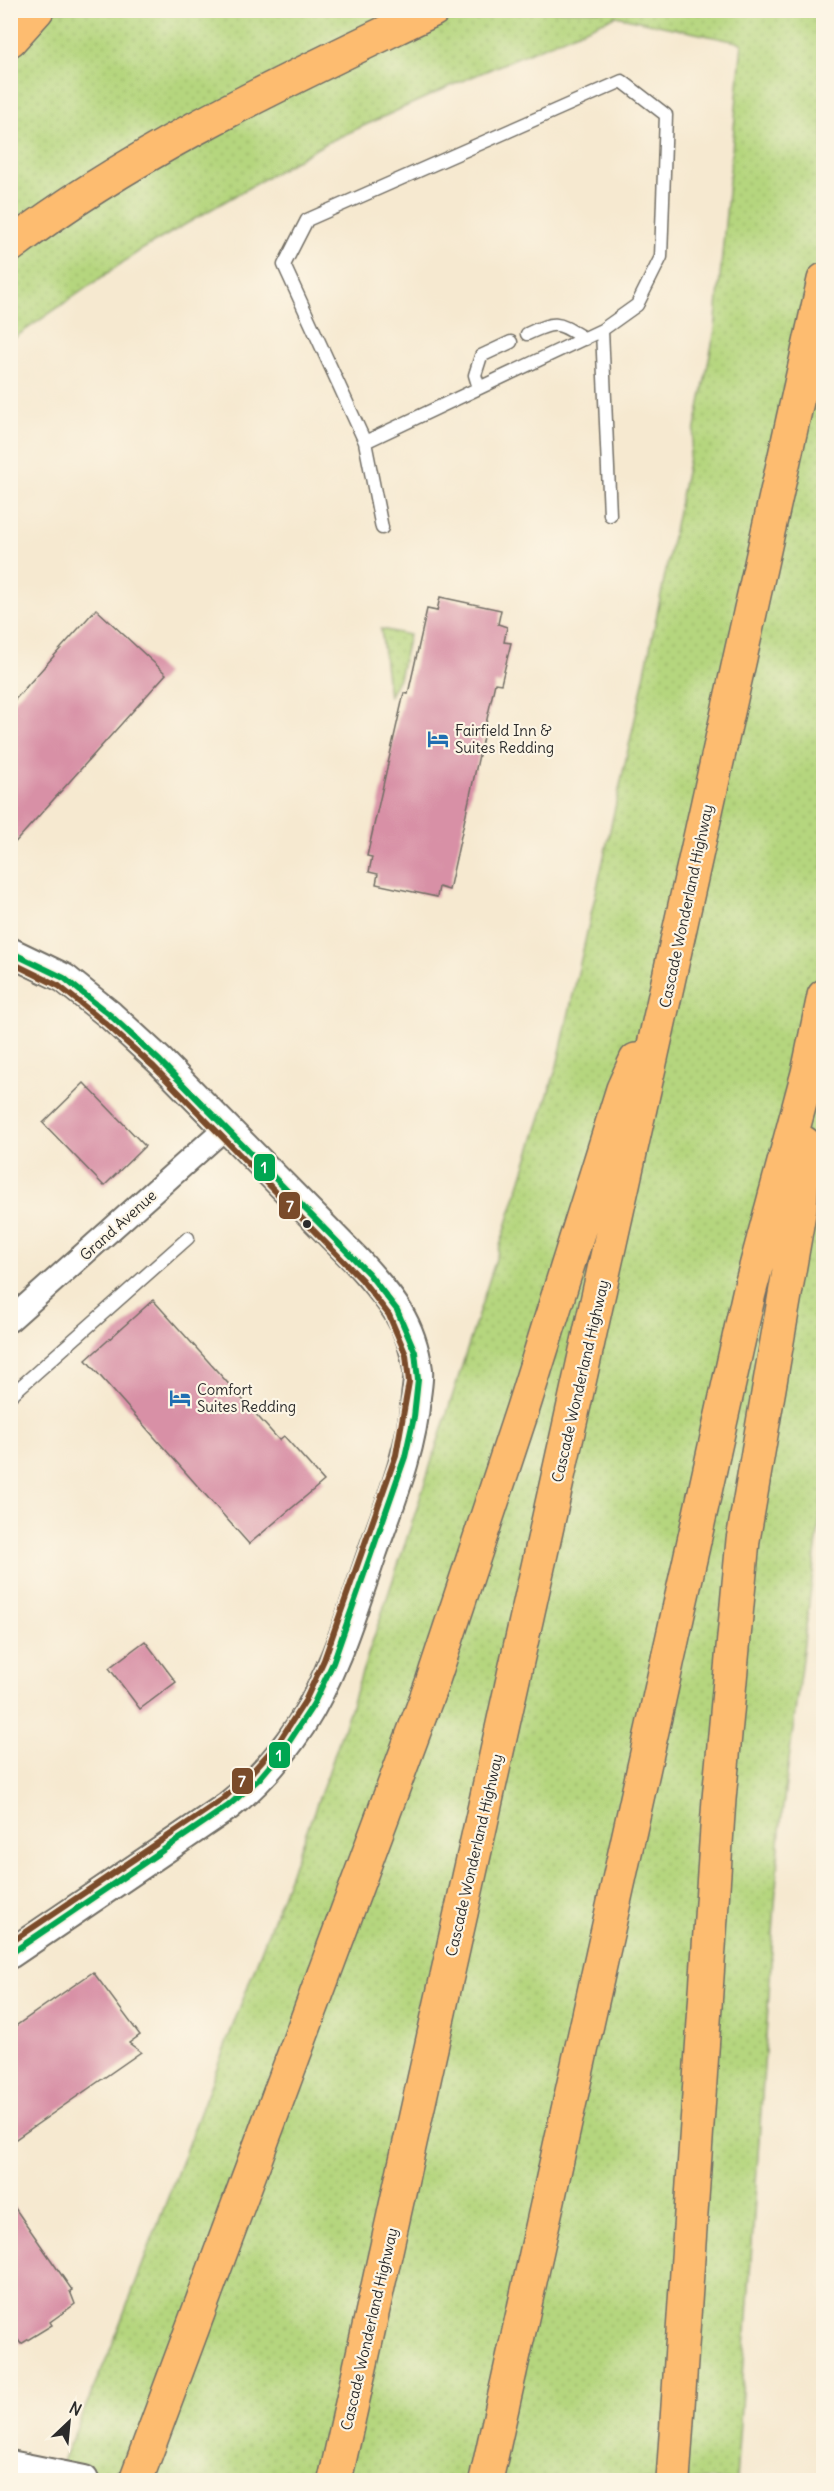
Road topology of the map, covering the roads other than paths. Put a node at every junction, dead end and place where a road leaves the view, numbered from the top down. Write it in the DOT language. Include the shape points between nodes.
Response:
graph roads {
  1 [pos="37,10"];
  2 [pos="433,10"];
  3 [pos="10,40"];
  4 [pos="10,246"];
  5 [pos="824,280"];
  6 [pos="602,330"];
  7 [pos="527,334"];
  8 [pos="585,339"];
  9 [pos="511,342"];
  10 [pos="479,388"];
  11 [pos="365,442"];
  12 [pos="610,515"];
  13 [pos="382,528"];
  14 [pos="10,952"];
  15 [pos="666,996"];
  16 [pos="824,996"];
  17 [pos="808,1073"];
  18 [pos="225,1128"];
  19 [pos="188,1238"];
  20 [pos="10,1320"];
  21 [pos="10,1396"];
  22 [pos="10,1954"];
  23 [pos="10,2465"];
  24 [pos="489,2468"];
  25 [pos="84,2481"];
  26 [pos="136,2481"];
  27 [pos="335,2481"];
  28 [pos="673,2481"];
  1 -- 3 [label="highway"];
  2 -- 4 [label="highway" via="249,99 101,184"];
  5 -- 15 [label="highway, Cascade Wonderland Highway"];
  6 -- 8 [label="lane"];
  6 -- 11 [label="lane" via="637,305 661,257 666,115 622,81 307,220 284,265"];
  6 -- 12 [label="lane"];
  7 -- 8 [label="lane" via="559,324"];
  8 -- 10 [label="lane"];
  9 -- 10 [label="lane" via="481,356 475,375"];
  10 -- 11 [label="lane"];
  11 -- 13 [label="lane"];
  14 -- 18 [label="street" via="64,978 88,996 160,1061"];
  15 -- 26 [label="highway" via="623,1089 432,1683"];
  15 -- 27 [label="highway, Cascade Wonderland Highway"];
  16 -- 17 [label="highway"];
  17 -- 24 [label="highway" via="749,1293"];
  17 -- 28 [label="highway" via="800,1207 743,1540 718,1811"];
  18 -- 20 [label="street, Grand Avenue"];
  18 -- 22 [label="street" via="357,1261 404,1318 418,1372 415,1414 406,1453 326,1678 278,1760 228,1806"];
  19 -- 21 [label="lane"];
  23 -- 25 [label="street"];
}
